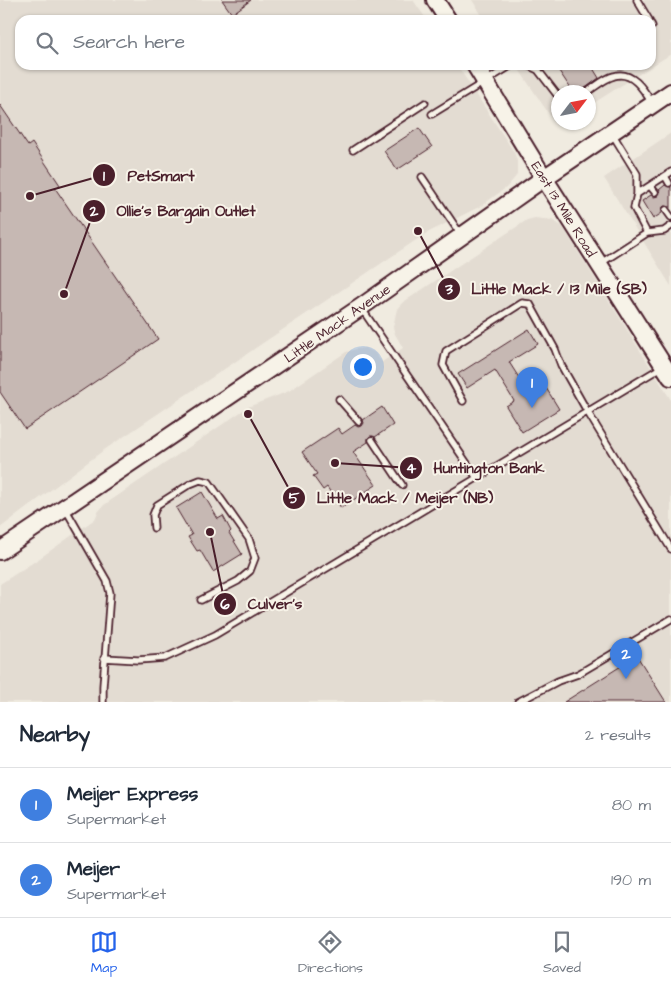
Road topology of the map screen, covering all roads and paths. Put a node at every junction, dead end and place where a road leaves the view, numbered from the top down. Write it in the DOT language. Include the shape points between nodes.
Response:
graph roads {
  1 [pos="435,0"];
  2 [pos="637,0"];
  3 [pos="445,15"];
  4 [pos="646,15"];
  5 [pos="478,70"];
  6 [pos="504,70"];
  7 [pos="538,70"];
  8 [pos="485,81"];
  9 [pos="596,86"];
  10 [pos="551,87"];
  11 [pos="671,93"];
  12 [pos="425,103"];
  13 [pos="653,104"];
  14 [pos="432,114"];
  15 [pos="612,133"];
  16 [pos="353,150"];
  17 [pos="671,172"];
  18 [pos="665,176"];
  19 [pos="422,177"];
  20 [pos="544,178"];
  21 [pos="669,183"];
  22 [pos="650,186"];
  23 [pos="655,192"];
  24 [pos="637,194"];
  25 [pos="666,210"];
  26 [pos="671,217"];
  27 [pos="671,226"];
  28 [pos="648,233"];
  29 [pos="462,236"];
  30 [pos="600,264"];
  31 [pos="361,307"];
  32 [pos="667,372"];
  33 [pos="339,399"];
  34 [pos="463,401"];
  35 [pos="587,411"];
  36 [pos="359,422"];
  37 [pos="372,440"];
  38 [pos="477,478"];
  39 [pos="402,485"];
  40 [pos="65,508"];
  41 [pos="154,528"];
  42 [pos="671,549"];
  43 [pos="0,551"];
  44 [pos="201,600"];
  45 [pos="671,619"];
  46 [pos="104,658"];
  47 [pos="103,702"];
  48 [pos="518,702"];
  1 -- 3 [label="main road"];
  2 -- 4 [label="lane"];
  5 -- 8 [label="main road, East 13 Mile Road"];
  6 -- 8 [label="lane"];
  7 -- 10 [label="lane"];
  8 -- 14 [label="lane"];
  8 -- 20 [label="main road, East 13 Mile Road"];
  9 -- 13 [label="lane" via="619,75 635,80"];
  11 -- 13 [label="main road, Little Mack Avenue"];
  12 -- 16 [label="lane"];
  13 -- 15 [label="main road, Little Mack Avenue"];
  15 -- 20 [label="main road, Little Mack Avenue"];
  15 -- 24 [label="lane" via="637,174"];
  17 -- 18 [label="lane"];
  18 -- 21 [label="lane"];
  18 -- 22 [label="lane"];
  19 -- 29 [label="lane"];
  20 -- 29 [label="main road, Little Mack Avenue"];
  20 -- 30 [label="main road, East 13 Mile Road"];
  22 -- 23 [label="lane"];
  22 -- 24 [label="lane"];
  24 -- 28 [label="lane" via="634,208"];
  25 -- 26 [label="lane"];
  27 -- 28 [label="lane" via="664,231"];
  28 -- 30 [label="lane"];
  29 -- 31 [label="main road, Little Mack Avenue"];
  30 -- 32 [label="main road, East 13 Mile Road"];
  31 -- 38 [label="lane"];
  31 -- 40 [label="main road, Little Mack Avenue"];
  32 -- 35 [label="lane"];
  33 -- 36 [label="lane"];
  34 -- 35 [label="lane" via="443,365 446,351 522,302 530,304"];
  35 -- 38 [label="lane"];
  35 -- 42 [label="lane"];
  37 -- 39 [label="lane"];
  38 -- 46 [label="lane" via="192,646 165,658"];
  40 -- 43 [label="main road, Little Mack Avenue"];
  40 -- 46 [label="lane" via="108,580 110,593"];
  41 -- 44 [label="lane" via="152,515 157,505 200,480 209,482 249,539 254,558 250,571"];
  45 -- 48 [label="lane" via="578,674 558,680"];
  46 -- 47 [label="lane"];
}
